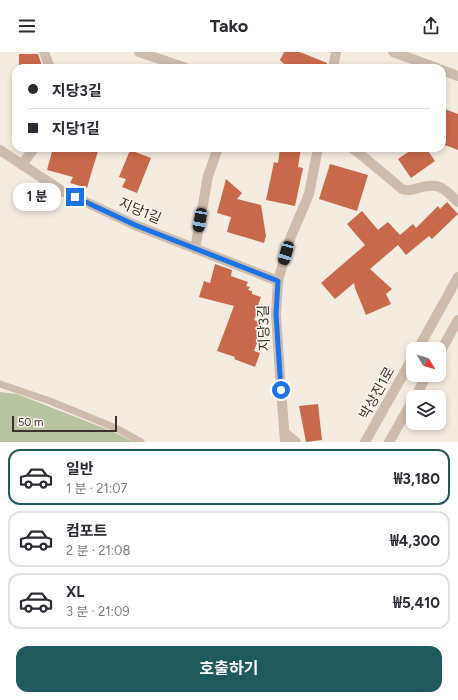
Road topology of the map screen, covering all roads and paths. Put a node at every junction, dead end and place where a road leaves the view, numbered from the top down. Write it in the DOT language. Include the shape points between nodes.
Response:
graph roads {
  1 [pos="44,52"];
  2 [pos="139,52"];
  3 [pos="336,52"];
  4 [pos="393,52"];
  5 [pos="48,64"];
  6 [pos="174,64"];
  7 [pos="334,64"];
  8 [pos="426,64"];
  9 [pos="446,72"];
  10 [pos="457,76"];
  11 [pos="0,150"];
  12 [pos="31,152"];
  13 [pos="217,152"];
  14 [pos="317,152"];
  15 [pos="357,152"];
  16 [pos="22,165"];
  17 [pos="458,202"];
  18 [pos="195,249"];
  19 [pos="458,277"];
  20 [pos="278,281"];
  21 [pos="458,320"];
  22 [pos="422,342"];
  23 [pos="446,342"];
  24 [pos="406,369"];
  25 [pos="0,384"];
  26 [pos="406,412"];
  27 [pos="285,438"];
  28 [pos="141,442"];
  29 [pos="296,442"];
  30 [pos="365,442"];
  31 [pos="389,442"];
  1 -- 5 [label="street"];
  2 -- 6 [label="street"];
  3 -- 7 [label="street"];
  4 -- 8 [label="street"];
  9 -- 10 [label="street"];
  11 -- 16 [label="street, 지당1길"];
  12 -- 16 [label="street"];
  13 -- 18 [label="street" via="208,176"];
  14 -- 20 [label="street, 지당3길" via="309,194 290,239"];
  15 -- 17 [label="street" via="402,189 412,190 433,185 440,187"];
  16 -- 18 [label="street, 지당1길" via="62,191"];
  18 -- 20 [label="street, 지당1길"];
  19 -- 22 [label="street"];
  20 -- 27 [label="street, 지당3길" via="276,314"];
  21 -- 23 [label="street"];
  24 -- 30 [label="street, 박상진1로"];
  25 -- 28 [label="lane" via="112,426"];
  26 -- 31 [label="street"];
  27 -- 29 [label="street"];
}
